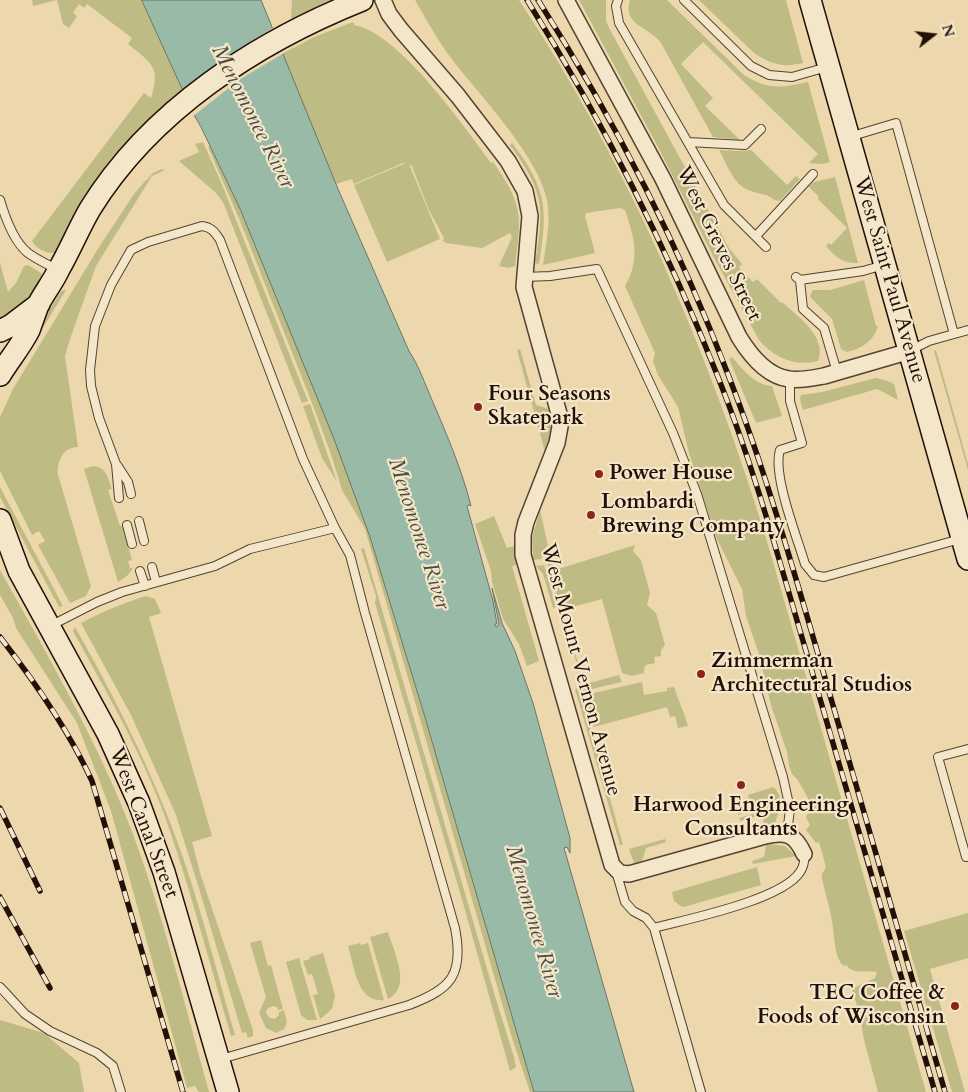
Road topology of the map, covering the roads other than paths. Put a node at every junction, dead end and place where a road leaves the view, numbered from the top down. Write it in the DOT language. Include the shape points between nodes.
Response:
graph roads {
  1 [pos="362,0"];
  2 [pos="383,0"];
  3 [pos="566,0"];
  4 [pos="618,0"];
  5 [pos="684,0"];
  6 [pos="810,0"];
  7 [pos="829,66"];
  8 [pos="761,129"];
  9 [pos="849,137"];
  10 [pos="688,142"];
  11 [pos="813,174"];
  12 [pos="0,200"];
  13 [pos="756,236"];
  14 [pos="766,246"];
  15 [pos="885,265"];
  16 [pos="59,270"];
  17 [pos="524,277"];
  18 [pos="39,304"];
  19 [pos="968,330"];
  20 [pos="0,331"];
  21 [pos="954,334"];
  22 [pos="910,351"];
  23 [pos="837,372"];
  24 [pos="0,375"];
  25 [pos="790,380"];
  26 [pos="116,464"];
  27 [pos="131,494"];
  28 [pos="119,498"];
  29 [pos="0,520"];
  30 [pos="139,521"];
  31 [pos="126,524"];
  32 [pos="335,528"];
  33 [pos="962,538"];
  34 [pos="144,540"];
  35 [pos="132,544"];
  36 [pos="0,547"];
  37 [pos="968,559"];
  38 [pos="152,568"];
  39 [pos="19,571"];
  40 [pos="140,571"];
  41 [pos="156,582"];
  42 [pos="145,586"];
  43 [pos="50,626"];
  44 [pos="968,749"];
  45 [pos="787,834"];
  46 [pos="804,854"];
  47 [pos="968,857"];
  48 [pos="615,869"];
  49 [pos="654,928"];
  50 [pos="0,987"];
  51 [pos="218,1060"];
  52 [pos="121,1092"];
  53 [pos="228,1092"];
  54 [pos="701,1092"];
  1 -- 16 [label="street" via="268,45 229,70 166,120 131,154 103,189"];
  2 -- 17 [label="street, West Mount Vernon Avenue" via="401,30 508,161 525,191 530,216"];
  3 -- 25 [label="street, West Greves Street" via="663,179 746,348 775,376"];
  4 -- 10 [label="lane" via="618,23"];
  5 -- 7 [label="lane" via="751,66 769,75 792,76"];
  6 -- 7 [label="street, West Saint Paul Avenue"];
  7 -- 9 [label="street, West Saint Paul Avenue"];
  8 -- 10 [label="lane" via="745,145"];
  9 -- 15 [label="street, West Saint Paul Avenue"];
  9 -- 21 [label="lane" via="896,123"];
  10 -- 13 [label="lane" via="724,205"];
  11 -- 13 [label="lane"];
  12 -- 16 [label="lane" via="23,249"];
  13 -- 14 [label="lane"];
  15 -- 22 [label="street, West Saint Paul Avenue"];
  15 -- 23 [label="lane" via="798,279 803,309 824,328"];
  16 -- 18 [label="street"];
  17 -- 45 [label="lane" via="597,269 673,433 697,494 783,777 790,809"];
  17 -- 48 [label="street, West Mount Vernon Avenue" via="561,421 526,522 523,555"];
  18 -- 20 [label="street"];
  18 -- 24 [label="street" via="28,331"];
  19 -- 21 [label="lane"];
  21 -- 22 [label="lane"];
  22 -- 23 [label="street, West Greves Street"];
  22 -- 33 [label="street, West Saint Paul Avenue"];
  23 -- 25 [label="street, West Greves Street"];
  25 -- 33 [label="lane" via="790,401 802,444 780,450 777,459 779,476 805,564 814,575 824,578"];
  26 -- 27 [label="lane" via="128,482"];
  26 -- 28 [label="lane"];
  26 -- 32 [label="lane" via="99,418 90,370 95,326 102,306 131,250 148,242 208,226 220,240 303,459"];
  29 -- 39 [label="street, West Canal Street"];
  30 -- 34 [label="lane"];
  31 -- 35 [label="lane"];
  32 -- 41 [label="lane" via="250,549 215,566"];
  32 -- 51 [label="lane" via="350,555 455,928 458,958 454,974 446,986 421,1000"];
  33 -- 37 [label="street, West Saint Paul Avenue"];
  36 -- 39 [label="street, West Canal Street"];
  38 -- 41 [label="lane"];
  39 -- 43 [label="street, West Canal Street"];
  40 -- 42 [label="lane"];
  41 -- 42 [label="lane"];
  42 -- 43 [label="lane" via="112,596"];
  43 -- 51 [label="street, West Canal Street" via="108,734 139,803 164,872"];
  44 -- 47 [label="lane" via="938,757"];
  45 -- 46 [label="street" via="794,837"];
  45 -- 48 [label="street" via="765,836 629,874 624,875"];
  46 -- 49 [label="lane" via="805,862 800,873 784,887 760,898"];
  48 -- 49 [label="lane" via="625,902"];
  49 -- 54 [label="lane"];
  50 -- 52 [label="lane" via="25,1014 50,1031 97,1053 113,1066"];
  51 -- 53 [label="street, West Canal Street"];
}
